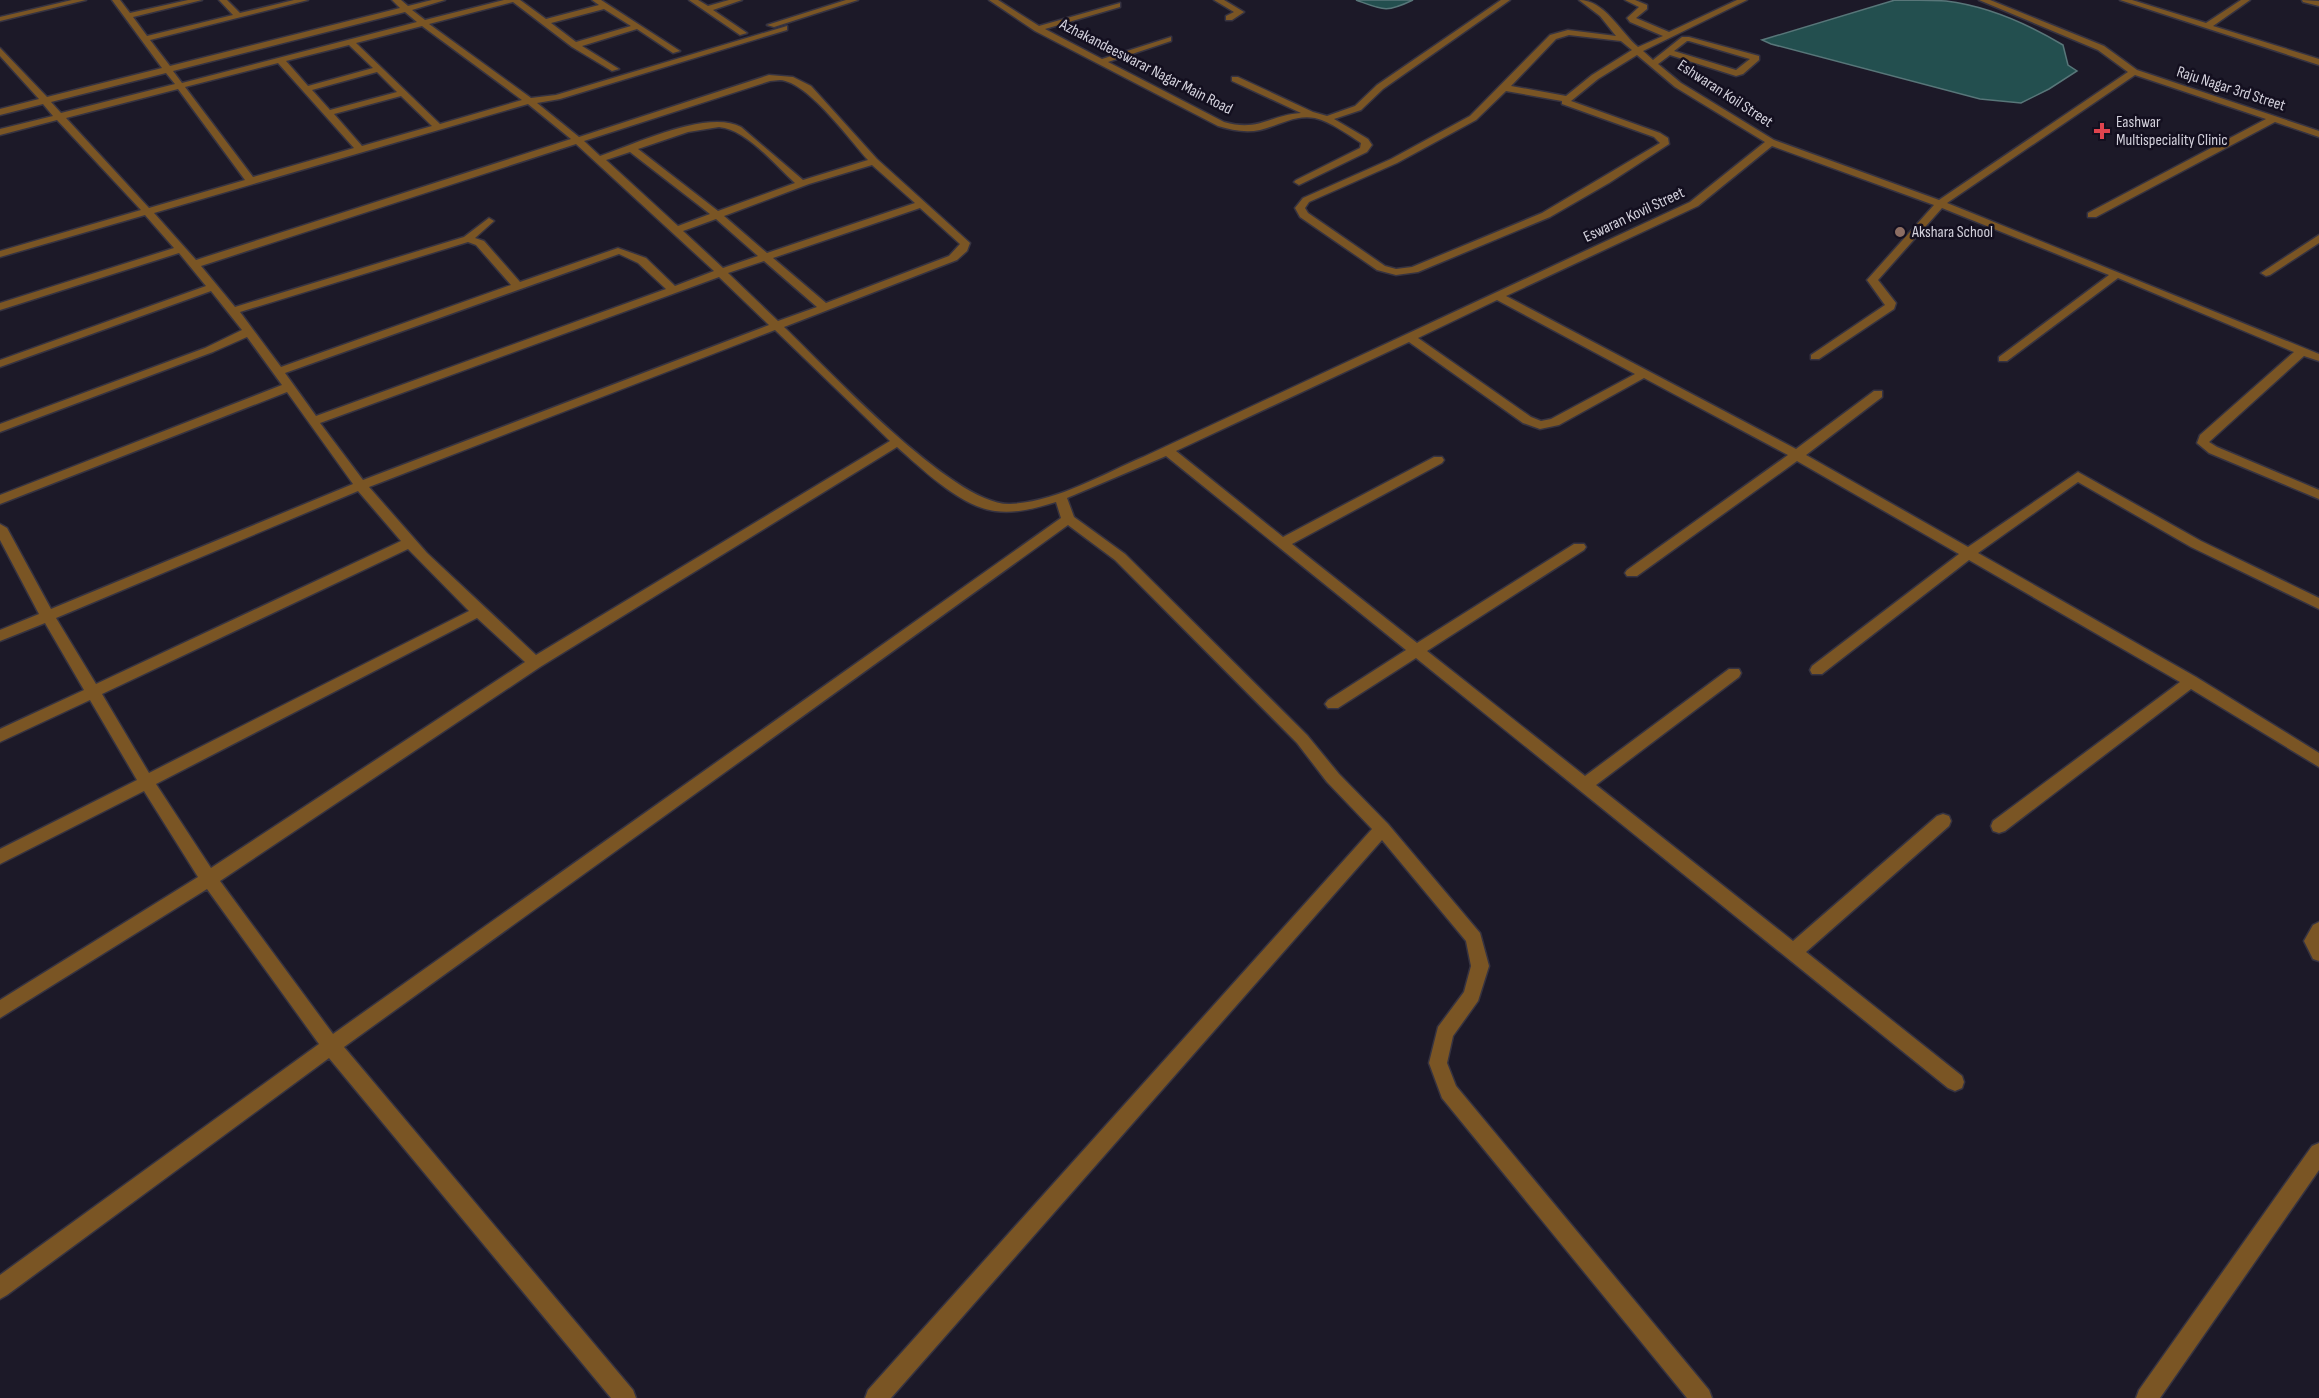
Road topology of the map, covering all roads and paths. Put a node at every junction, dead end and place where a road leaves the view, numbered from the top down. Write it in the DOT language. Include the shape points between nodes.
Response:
graph roads {
  1 [pos="82,0"];
  2 [pos="116,0"];
  3 [pos="198,0"];
  4 [pos="223,0"];
  5 [pos="304,0"];
  6 [pos="396,0"];
  7 [pos="441,0"];
  8 [pos="514,0"];
  9 [pos="596,0"];
  10 [pos="693,0"];
  11 [pos="738,0"];
  12 [pos="854,0"];
  13 [pos="993,0"];
  14 [pos="1218,0"];
  15 [pos="1506,0"];
  16 [pos="1583,0"];
  17 [pos="1629,0"];
  18 [pos="1743,0"];
  19 [pos="1983,0"];
  20 [pos="2124,0"];
  21 [pos="2246,0"];
  22 [pos="2306,0"];
  23 [pos="2319,4"];
  24 [pos="1117,5"];
  25 [pos="604,6"];
  26 [pos="406,9"];
  27 [pos="707,9"];
  28 [pos="128,16"];
  29 [pos="238,16"];
  30 [pos="1229,18"];
  31 [pos="0,19"];
  32 [pos="545,22"];
  33 [pos="425,23"];
  34 [pos="2207,26"];
  35 [pos="636,27"];
  36 [pos="784,28"];
  37 [pos="1038,29"];
  38 [pos="742,33"];
  39 [pos="1671,36"];
  40 [pos="145,39"];
  41 [pos="1168,39"];
  42 [pos="1623,39"];
  43 [pos="352,43"];
  44 [pos="575,45"];
  45 [pos="0,51"];
  46 [pos="676,51"];
  47 [pos="1639,52"];
  48 [pos="1668,52"];
  49 [pos="281,61"];
  50 [pos="1103,61"];
  51 [pos="2319,62"];
  52 [pos="1653,64"];
  53 [pos="168,69"];
  54 [pos="380,69"];
  55 [pos="615,69"];
  56 [pos="2134,72"];
  57 [pos="1234,79"];
  58 [pos="572,82"];
  59 [pos="180,86"];
  60 [pos="551,88"];
  61 [pos="1505,88"];
  62 [pos="306,89"];
  63 [pos="403,93"];
  64 [pos="1568,99"];
  65 [pos="43,101"];
  66 [pos="530,101"];
  67 [pos="0,112"];
  68 [pos="327,113"];
  69 [pos="1313,115"];
  70 [pos="59,117"];
  71 [pos="2274,119"];
  72 [pos="1327,120"];
  73 [pos="438,127"];
  74 [pos="0,132"];
  75 [pos="2319,134"];
  76 [pos="577,140"];
  77 [pos="1771,142"];
  78 [pos="360,149"];
  79 [pos="632,149"];
  80 [pos="598,160"];
  81 [pos="874,160"];
  82 [pos="251,181"];
  83 [pos="1299,182"];
  84 [pos="802,184"];
  85 [pos="922,204"];
  86 [pos="1940,204"];
  87 [pos="146,210"];
  88 [pos="717,215"];
  89 [pos="2092,215"];
  90 [pos="489,221"];
  91 [pos="674,231"];
  92 [pos="2319,238"];
  93 [pos="468,239"];
  94 [pos="180,249"];
  95 [pos="0,254"];
  96 [pos="767,257"];
  97 [pos="194,265"];
  98 [pos="722,272"];
  99 [pos="2117,273"];
  100 [pos="2266,273"];
  101 [pos="517,286"];
  102 [pos="213,288"];
  103 [pos="673,290"];
  104 [pos="1497,296"];
  105 [pos="0,307"];
  106 [pos="825,308"];
  107 [pos="233,311"];
  108 [pos="778,327"];
  109 [pos="248,332"];
  110 [pos="1408,336"];
  111 [pos="2302,351"];
  112 [pos="1815,357"];
  113 [pos="2319,358"];
  114 [pos="2003,359"];
  115 [pos="0,364"];
  116 [pos="277,372"];
  117 [pos="1643,374"];
  118 [pos="288,387"];
  119 [pos="1878,394"];
  120 [pos="313,421"];
  121 [pos="0,428"];
  122 [pos="897,442"];
  123 [pos="1167,451"];
  124 [pos="1797,455"];
  125 [pos="1438,460"];
  126 [pos="362,487"];
  127 [pos="2319,495"];
  128 [pos="1060,496"];
  129 [pos="0,500"];
  130 [pos="1068,519"];
  131 [pos="0,528"];
  132 [pos="411,542"];
  133 [pos="1282,543"];
  134 [pos="1579,547"];
  135 [pos="1970,553"];
  136 [pos="1632,573"];
  137 [pos="2319,604"];
  138 [pos="478,612"];
  139 [pos="47,615"];
  140 [pos="0,636"];
  141 [pos="1416,650"];
  142 [pos="535,663"];
  143 [pos="1817,670"];
  144 [pos="1734,673"];
  145 [pos="2192,681"];
  146 [pos="93,692"];
  147 [pos="1334,704"];
  148 [pos="0,736"];
  149 [pos="2319,761"];
  150 [pos="147,783"];
  151 [pos="1585,785"];
  152 [pos="1943,821"];
  153 [pos="1999,826"];
  154 [pos="1382,829"];
  155 [pos="0,857"];
  156 [pos="209,879"];
  157 [pos="2319,930"];
  158 [pos="1793,952"];
  159 [pos="2319,952"];
  160 [pos="0,1010"];
  161 [pos="331,1046"];
  162 [pos="1955,1082"];
  163 [pos="2319,1153"];
  164 [pos="0,1288"];
  165 [pos="625,1398"];
  166 [pos="876,1398"];
  167 [pos="1701,1398"];
  168 [pos="2147,1398"];
  1 -- 31 [label="street"];
  2 -- 28 [label="street"];
  3 -- 28 [label="street"];
  4 -- 29 [label="street"];
  5 -- 29 [label="street"];
  6 -- 26 [label="street, Eswaran Kovil Street"];
  7 -- 26 [label="street"];
  8 -- 32 [label="street"];
  8 -- 33 [label="street"];
  9 -- 25 [label="street"];
  10 -- 27 [label="street"];
  11 -- 27 [label="street"];
  12 -- 38 [label="street"];
  13 -- 37 [label="street, Azhakandeeswarar Nagar Main Road"];
  14 -- 30 [label="street" via="1240,12"];
  15 -- 72 [label="street" via="1380,87 1358,108"];
  16 -- 42 [label="street, Eshwaran Koil Street" via="1603,14"];
  17 -- 39 [label="street" via="1644,7 1633,20"];
  18 -- 39 [label="street"];
  19 -- 56 [label="street, Raju Nagar 3rd Street" via="2101,48"];
  20 -- 34 [label="street"];
  21 -- 34 [label="street"];
  22 -- 23 [label="street"];
  24 -- 37 [label="street"];
  25 -- 32 [label="street"];
  25 -- 35 [label="street"];
  26 -- 33 [label="street, Eswaran Kovil Street"];
  26 -- 53 [label="street"];
  27 -- 38 [label="street"];
  28 -- 40 [label="street"];
  29 -- 40 [label="street"];
  32 -- 44 [label="street"];
  33 -- 43 [label="street"];
  33 -- 66 [label="street, Eswaran Kovil Street"];
  34 -- 51 [label="street"];
  35 -- 44 [label="street"];
  35 -- 46 [label="street"];
  36 -- 66 [label="street" via="557,97"];
  37 -- 50 [label="street, Azhakandeeswarar Nagar Main Road"];
  38 -- 46 [label="street"];
  39 -- 47 [label="street"];
  40 -- 53 [label="street"];
  41 -- 50 [label="street"];
  42 -- 47 [label="street, Eshwaran Koil Street"];
  42 -- 61 [label="street" via="1568,33 1553,37"];
  43 -- 49 [label="street"];
  43 -- 54 [label="street"];
  44 -- 55 [label="street"];
  45 -- 65 [label="street"];
  46 -- 55 [label="street"];
  47 -- 52 [label="street, Eshwaran Koil Street"];
  47 -- 64 [label="street" via="1595,77"];
  48 -- 48 [label="street" via="1685,39 1693,39 1749,54 1755,60 1736,73"];
  48 -- 52 [label="street"];
  49 -- 59 [label="street"];
  49 -- 62 [label="street"];
  50 -- 69 [label="street, Azhakandeeswarar Nagar Main Road" via="1221,124 1238,129"];
  52 -- 77 [label="street, Eshwaran Koil Street" via="1678,85"];
  53 -- 59 [label="street"];
  53 -- 65 [label="street"];
  54 -- 62 [label="street"];
  54 -- 63 [label="street"];
  55 -- 58 [label="street"];
  56 -- 71 [label="street, Raju Nagar 3rd Street"];
  56 -- 86 [label="street"];
  57 -- 69 [label="street"];
  59 -- 70 [label="street"];
  59 -- 82 [label="street"];
  60 -- 66 [label="street"];
  61 -- 64 [label="street"];
  61 -- 64 [label="street" via="1463,123 1394,161 1306,200 1300,208 1381,268 1396,272 1414,270 1546,215 1664,144 1665,140 1657,135 1565,102"];
  62 -- 68 [label="street"];
  63 -- 68 [label="street"];
  63 -- 73 [label="street"];
  65 -- 67 [label="street"];
  65 -- 70 [label="street"];
  66 -- 73 [label="street"];
  66 -- 76 [label="street, Eswaran Kovil Street"];
  68 -- 78 [label="street"];
  69 -- 72 [label="street, Azhakandeeswarar Nagar Main Road"];
  70 -- 74 [label="street"];
  70 -- 87 [label="street"];
  71 -- 75 [label="street, Raju Nagar 3rd Street"];
  71 -- 89 [label="street"];
  72 -- 83 [label="street, Azhakandeeswarar Nagar Main Road" via="1365,141 1364,150"];
  73 -- 78 [label="street"];
  76 -- 80 [label="street, Eswaran Kovil Street"];
  76 -- 81 [label="street" via="769,78 784,77 808,88"];
  76 -- 97 [label="street"];
  77 -- 86 [label="street, Eshwaran Koil Street"];
  77 -- 104 [label="street, Eswaran Kovil Street" via="1694,204"];
  78 -- 82 [label="street"];
  79 -- 80 [label="street"];
  79 -- 84 [label="street" via="721,123 738,130"];
  79 -- 88 [label="street"];
  80 -- 91 [label="street, Eswaran Kovil Street"];
  81 -- 84 [label="street"];
  81 -- 85 [label="street"];
  82 -- 87 [label="street"];
  84 -- 88 [label="street"];
  85 -- 96 [label="street"];
  85 -- 106 [label="street" via="965,243 963,249 953,258"];
  86 -- 99 [label="street, Eshwaran Koil Street"];
  86 -- 112 [label="street" via="1872,280 1891,303 1890,307"];
  87 -- 94 [label="street"];
  87 -- 95 [label="street"];
  88 -- 91 [label="street"];
  88 -- 96 [label="street"];
  90 -- 93 [label="street"];
  91 -- 98 [label="street, Eswaran Kovil Street"];
  92 -- 100 [label="street"];
  93 -- 101 [label="street" via="480,243"];
  93 -- 107 [label="street"];
  94 -- 97 [label="street"];
  94 -- 105 [label="street"];
  96 -- 98 [label="street"];
  96 -- 106 [label="street"];
  97 -- 102 [label="street"];
  98 -- 103 [label="street"];
  98 -- 108 [label="street, Eswaran Kovil Street"];
  99 -- 111 [label="street, Eshwaran Koil Street"];
  99 -- 114 [label="street"];
  101 -- 103 [label="street" via="618,251 648,263"];
  101 -- 116 [label="street"];
  102 -- 107 [label="street"];
  102 -- 115 [label="street"];
  103 -- 120 [label="street"];
  104 -- 110 [label="street, Eswaran Kovil Street"];
  104 -- 117 [label="street"];
  106 -- 108 [label="street"];
  107 -- 109 [label="street"];
  108 -- 122 [label="street, Eswaran Kovil Street"];
  108 -- 126 [label="street"];
  109 -- 116 [label="street"];
  109 -- 121 [label="street"];
  110 -- 117 [label="street" via="1527,420 1540,425 1555,422"];
  110 -- 123 [label="street, Eswaran Kovil Street"];
  111 -- 113 [label="street, Eshwaran Koil Street"];
  111 -- 127 [label="street" via="2203,443"];
  116 -- 118 [label="street"];
  117 -- 124 [label="street"];
  118 -- 120 [label="street"];
  118 -- 129 [label="street"];
  119 -- 124 [label="street"];
  120 -- 126 [label="street"];
  122 -- 128 [label="street, Eswaran Kovil Street" via="971,498 993,507 1018,509"];
  122 -- 142 [label="street"];
  123 -- 128 [label="street, Eswaran Kovil Street"];
  123 -- 133 [label="street"];
  124 -- 135 [label="street"];
  124 -- 136 [label="street"];
  125 -- 133 [label="street"];
  126 -- 132 [label="street"];
  126 -- 139 [label="street"];
  128 -- 130 [label="street"];
  130 -- 154 [label="street" via="1120,557 1302,739"];
  130 -- 161 [label="street"];
  131 -- 139 [label="street"];
  132 -- 138 [label="street"];
  132 -- 146 [label="street"];
  133 -- 141 [label="street"];
  134 -- 141 [label="street"];
  135 -- 137 [label="street" via="2078,476 2196,544"];
  135 -- 143 [label="street"];
  135 -- 145 [label="street"];
  138 -- 142 [label="street"];
  138 -- 150 [label="street"];
  139 -- 140 [label="street"];
  139 -- 146 [label="street"];
  141 -- 147 [label="street"];
  141 -- 151 [label="street"];
  142 -- 156 [label="street"];
  144 -- 151 [label="street"];
  145 -- 149 [label="street"];
  145 -- 153 [label="street"];
  146 -- 148 [label="street"];
  146 -- 150 [label="street"];
  150 -- 155 [label="street"];
  150 -- 156 [label="street"];
  151 -- 158 [label="street"];
  152 -- 158 [label="street"];
  154 -- 166 [label="street"];
  154 -- 167 [label="street" via="1474,938 1480,966 1472,995 1445,1033 1438,1063 1449,1092"];
  156 -- 160 [label="street"];
  156 -- 161 [label="street"];
  157 -- 159 [label="street" via="2313,941"];
  158 -- 162 [label="street"];
  161 -- 164 [label="street"];
  161 -- 165 [label="street"];
  163 -- 168 [label="street"];
}
